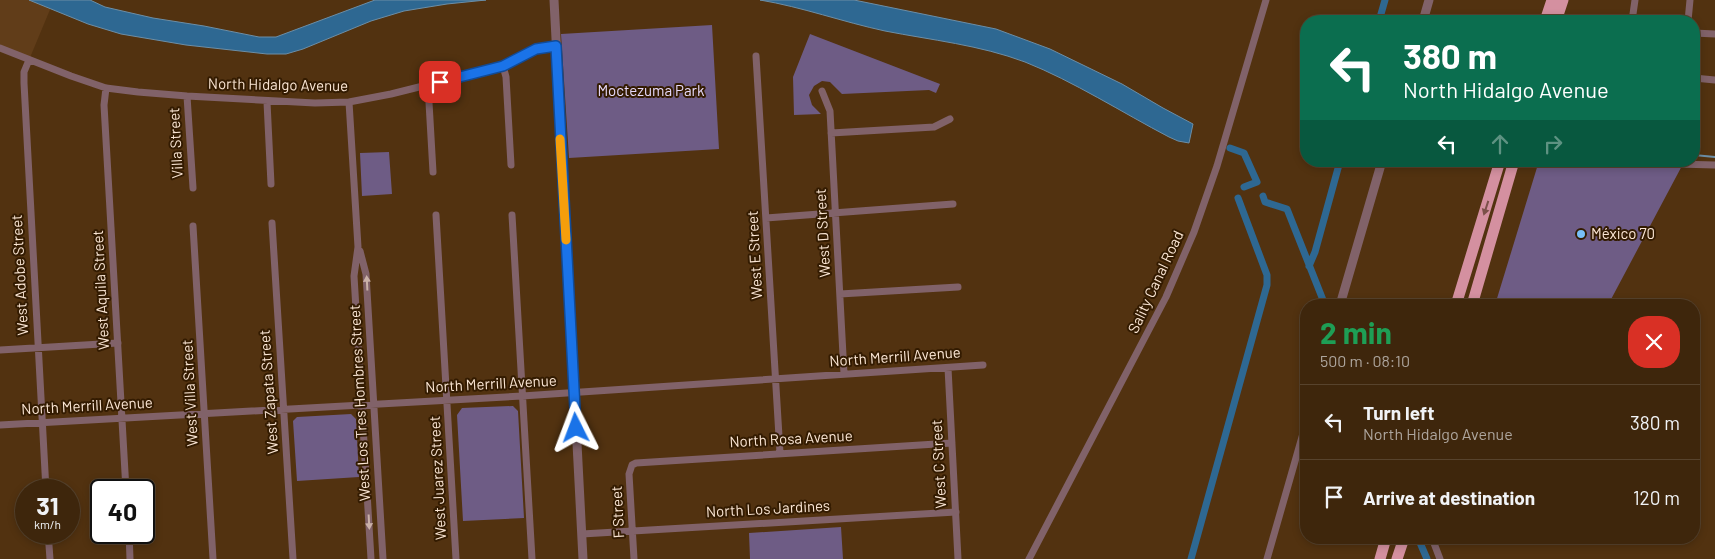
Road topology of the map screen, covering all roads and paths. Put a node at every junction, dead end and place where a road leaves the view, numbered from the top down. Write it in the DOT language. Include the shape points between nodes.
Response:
graph roads {
  1 [pos="554,0"];
  2 [pos="1266,0"];
  3 [pos="1429,0"];
  4 [pos="1552,0"];
  5 [pos="1563,0"];
  6 [pos="1635,0"];
  7 [pos="1690,0"];
  8 [pos="1425,15"];
  9 [pos="1547,15"];
  10 [pos="1558,15"];
  11 [pos="1633,15"];
  12 [pos="1689,15"];
  13 [pos="1700,33"];
  14 [pos="1715,34"];
  15 [pos="556,46"];
  16 [pos="0,48"];
  17 [pos="756,56"];
  18 [pos="29,60"];
  19 [pos="503,66"];
  20 [pos="1700,79"];
  21 [pos="1715,80"];
  22 [pos="428,85"];
  23 [pos="106,88"];
  24 [pos="822,91"];
  25 [pos="187,96"];
  26 [pos="267,102"];
  27 [pos="349,102"];
  28 [pos="950,119"];
  29 [pos="832,133"];
  30 [pos="511,165"];
  31 [pos="1700,165"];
  32 [pos="1715,165"];
  33 [pos="1380,167"];
  34 [pos="1498,167"];
  35 [pos="1512,167"];
  36 [pos="433,172"];
  37 [pos="272,184"];
  38 [pos="193,188"];
  39 [pos="953,204"];
  40 [pos="836,212"];
  41 [pos="436,215"];
  42 [pos="512,215"];
  43 [pos="766,218"];
  44 [pos="272,223"];
  45 [pos="193,226"];
  46 [pos="358,247"];
  47 [pos="958,287"];
  48 [pos="840,294"];
  49 [pos="1342,299"];
  50 [pos="1458,299"];
  51 [pos="1474,299"];
  52 [pos="118,343"];
  53 [pos="38,348"];
  54 [pos="0,350"];
  55 [pos="983,365"];
  56 [pos="948,368"];
  57 [pos="844,374"];
  58 [pos="776,379"];
  59 [pos="574,393"];
  60 [pos="522,396"];
  61 [pos="447,400"];
  62 [pos="374,404"];
  63 [pos="362,405"];
  64 [pos="284,410"];
  65 [pos="204,414"];
  66 [pos="122,418"];
  67 [pos="42,422"];
  68 [pos="0,425"];
  69 [pos="952,443"];
  70 [pos="1300,444"];
  71 [pos="780,453"];
  72 [pos="632,465"];
  73 [pos="45,479"];
  74 [pos="125,479"];
  75 [pos="956,512"];
  76 [pos="632,531"];
  77 [pos="582,534"];
  78 [pos="49,544"];
  79 [pos="129,544"];
  80 [pos="1384,544"];
  81 [pos="1402,544"];
  82 [pos="1434,544"];
  83 [pos="50,559"];
  84 [pos="130,559"];
  85 [pos="213,559"];
  86 [pos="293,559"];
  87 [pos="371,559"];
  88 [pos="383,559"];
  89 [pos="456,559"];
  90 [pos="532,559"];
  91 [pos="583,559"];
  92 [pos="634,559"];
  93 [pos="958,559"];
  94 [pos="1029,559"];
  95 [pos="1267,559"];
  96 [pos="1380,559"];
  97 [pos="1398,559"];
  98 [pos="1440,559"];
  1 -- 15 [label="street"];
  2 -- 94 [label="street, Sality Canal Road" via="1194,232 1166,297"];
  3 -- 8 [label="street"];
  4 -- 9 [label="highway"];
  5 -- 10 [label="highway"];
  6 -- 11 [label="street"];
  7 -- 12 [label="street"];
  13 -- 14 [label="street"];
  15 -- 19 [label="street, North Hidalgo Avenue" via="536,49"];
  15 -- 59 [label="street"];
  16 -- 18 [label="street, North Hidalgo Avenue"];
  17 -- 43 [label="street, West E Street"];
  18 -- 23 [label="street, North Hidalgo Avenue"];
  18 -- 53 [label="street, West Adobe Street" via="24,83"];
  19 -- 22 [label="street, North Hidalgo Avenue"];
  19 -- 30 [label="street"];
  20 -- 21 [label="street"];
  22 -- 27 [label="street, North Hidalgo Avenue"];
  22 -- 36 [label="street"];
  23 -- 25 [label="street, North Hidalgo Avenue"];
  23 -- 52 [label="street, West Aquila Street" via="104,105"];
  24 -- 29 [label="street, West D Street" via="830,111"];
  25 -- 26 [label="street, North Hidalgo Avenue"];
  25 -- 38 [label="street, Villa Street"];
  26 -- 27 [label="street, North Hidalgo Avenue"];
  26 -- 37 [label="street"];
  27 -- 46 [label="street, West Los Tres Hombres Street"];
  28 -- 29 [label="street" via="934,127"];
  29 -- 40 [label="street, West D Street"];
  31 -- 32 [label="street"];
  33 -- 49 [label="street"];
  34 -- 50 [label="highway, one-way"];
  35 -- 51 [label="highway"];
  39 -- 40 [label="street"];
  40 -- 43 [label="street"];
  40 -- 48 [label="street, West D Street"];
  41 -- 61 [label="street, West Juarez Street"];
  42 -- 60 [label="street"];
  43 -- 58 [label="street, West E Street"];
  44 -- 64 [label="street, West Zapata Street"];
  45 -- 65 [label="street, West Villa Street"];
  62 -- 46 [label="street, West Los Tres Hombres Street, one-way" via="366,274"];
  46 -- 63 [label="street, West Los Tres Hombres Street" via="354,276"];
  47 -- 48 [label="street"];
  48 -- 57 [label="street, West D Street"];
  52 -- 53 [label="street"];
  52 -- 66 [label="street, West Aquila Street"];
  53 -- 54 [label="street"];
  53 -- 67 [label="street, West Adobe Street"];
  55 -- 56 [label="street, North Merrill Avenue"];
  56 -- 57 [label="street, North Merrill Avenue"];
  56 -- 69 [label="street, West C Street"];
  57 -- 58 [label="street, North Merrill Avenue"];
  58 -- 59 [label="street, North Merrill Avenue"];
  58 -- 71 [label="street, West E Street"];
  59 -- 60 [label="street, North Merrill Avenue"];
  59 -- 77 [label="street"];
  60 -- 61 [label="street, North Merrill Avenue"];
  60 -- 90 [label="street"];
  61 -- 62 [label="street, North Merrill Avenue"];
  61 -- 89 [label="street, West Juarez Street"];
  62 -- 63 [label="street, North Merrill Avenue"];
  62 -- 88 [label="street, West Los Tres Hombres Street"];
  63 -- 64 [label="street, North Merrill Avenue"];
  63 -- 87 [label="street, West Los Tres Hombres Street, one-way"];
  64 -- 65 [label="street, North Merrill Avenue"];
  64 -- 86 [label="street, West Zapata Street"];
  65 -- 66 [label="street, North Merrill Avenue"];
  65 -- 85 [label="street, West Villa Street"];
  66 -- 67 [label="street, North Merrill Avenue"];
  66 -- 74 [label="street, West Aquila Street"];
  67 -- 68 [label="street, North Merrill Avenue"];
  67 -- 73 [label="street, West Adobe Street"];
  69 -- 71 [label="street, North Rosa Avenue"];
  69 -- 75 [label="street, West C Street"];
  70 -- 95 [label="street"];
  71 -- 72 [label="street, North Rosa Avenue"];
  72 -- 76 [label="street, F Street" via="629,474"];
  75 -- 76 [label="street, North Los Jardines"];
  75 -- 93 [label="street, West C Street"];
  76 -- 77 [label="street, North Los Jardines"];
  76 -- 92 [label="street, F Street"];
  77 -- 91 [label="street"];
  78 -- 83 [label="street"];
  79 -- 84 [label="street"];
  80 -- 96 [label="highway"];
  81 -- 97 [label="highway"];
  82 -- 98 [label="street"];
}
